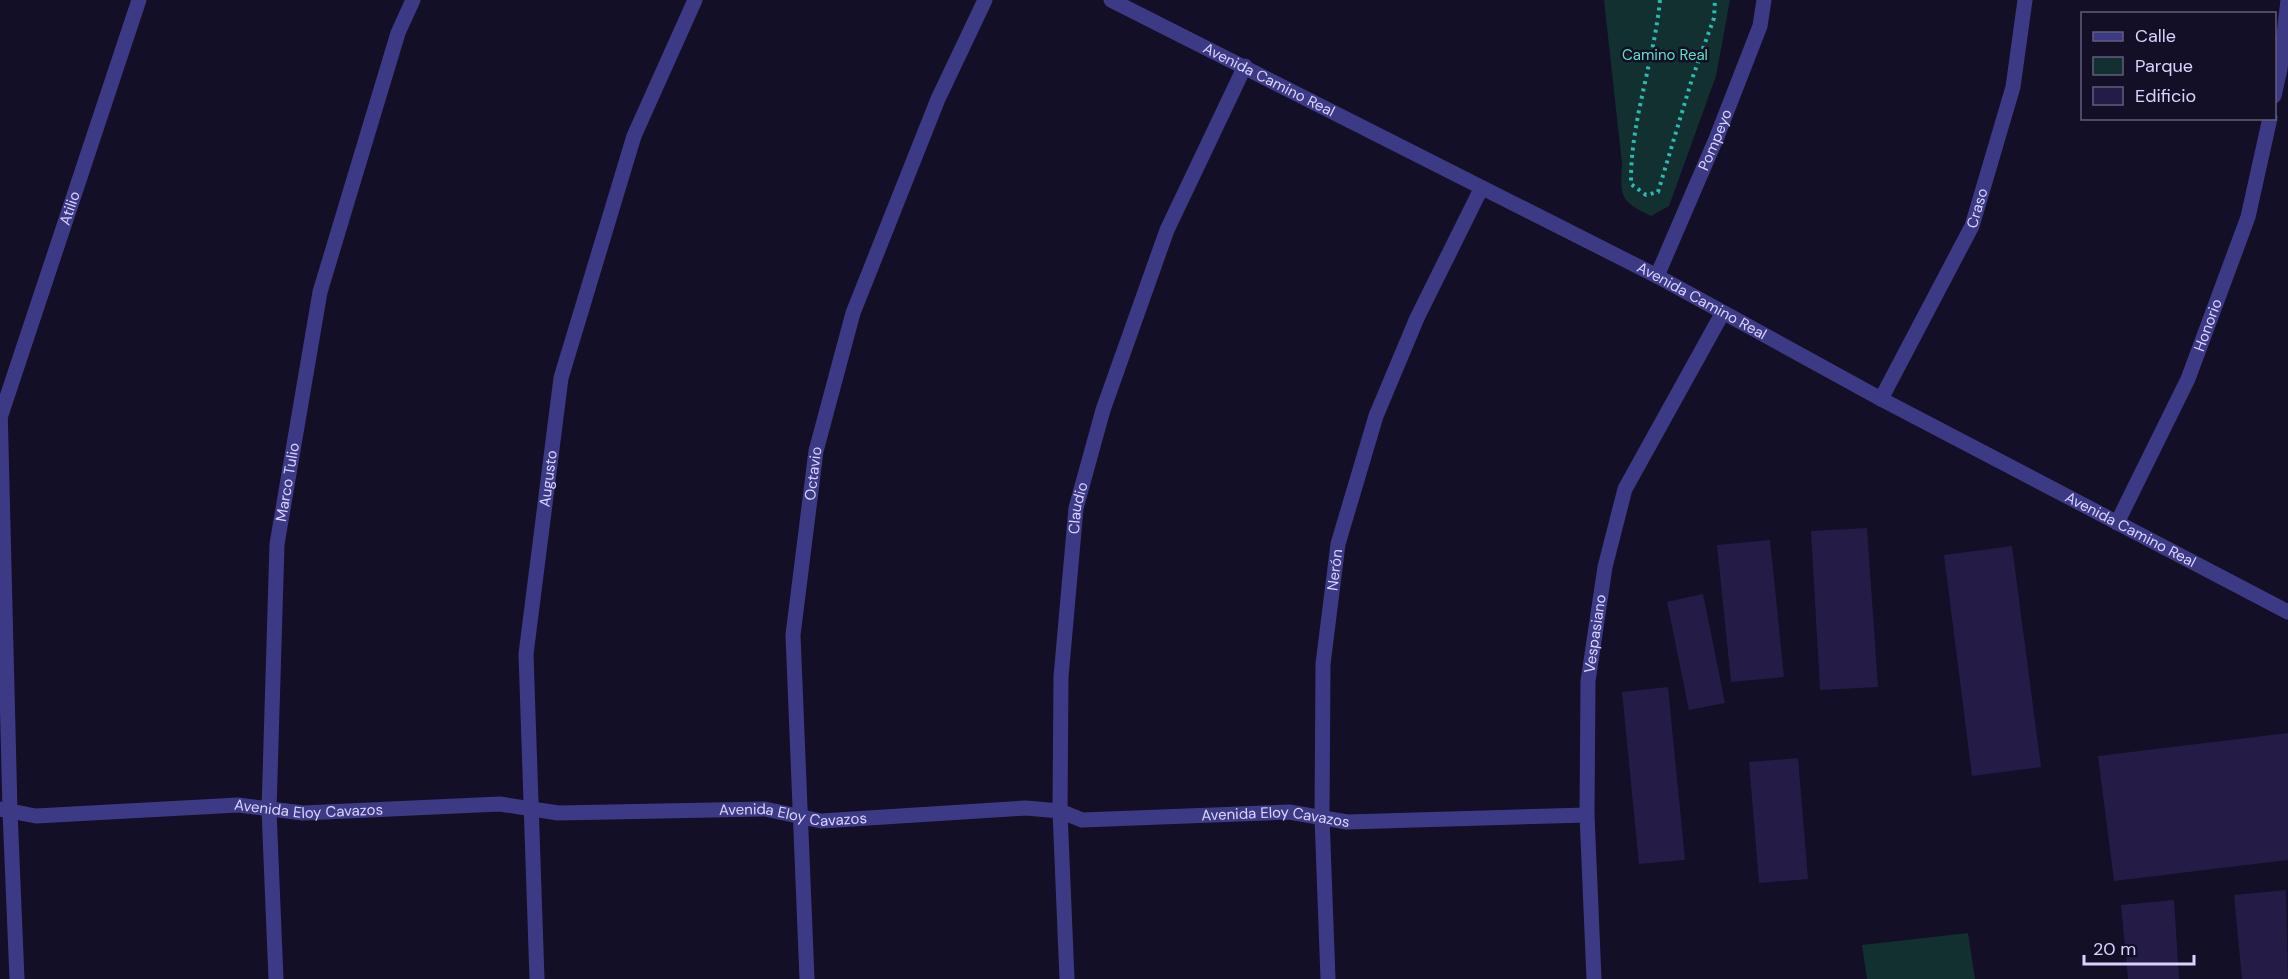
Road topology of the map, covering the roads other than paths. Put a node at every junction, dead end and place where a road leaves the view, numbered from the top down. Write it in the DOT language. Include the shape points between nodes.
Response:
graph roads {
  1 [pos="139,0"];
  2 [pos="413,0"];
  3 [pos="695,0"];
  4 [pos="986,0"];
  5 [pos="1111,0"];
  6 [pos="1764,0"];
  7 [pos="2025,0"];
  8 [pos="2288,0"];
  9 [pos="1245,66"];
  10 [pos="2276,87"];
  11 [pos="2270,120"];
  12 [pos="1480,189"];
  13 [pos="1658,276"];
  14 [pos="1722,314"];
  15 [pos="1881,399"];
  16 [pos="0,405"];
  17 [pos="1,416"];
  18 [pos="2117,523"];
  19 [pos="2288,612"];
  20 [pos="5,810"];
  21 [pos="269,810"];
  22 [pos="530,810"];
  23 [pos="1060,811"];
  24 [pos="1587,815"];
  25 [pos="801,816"];
  26 [pos="1322,817"];
  27 [pos="17,979"];
  28 [pos="276,979"];
  29 [pos="537,979"];
  30 [pos="807,979"];
  31 [pos="1067,979"];
  32 [pos="1328,979"];
  33 [pos="1594,979"];
  1 -- 17 [label="street, Atilio"];
  2 -- 21 [label="street, Marco Tulio" via="398,33 320,292 277,544"];
  3 -- 22 [label="street, Augusto" via="634,136 561,378 526,654"];
  4 -- 25 [label="street, Octavio" via="938,99 853,313 816,451 793,635"];
  5 -- 9 [label="street, Avenida Camino Real"];
  6 -- 13 [label="street, Pompeyo" via="1760,26"];
  7 -- 15 [label="street, Craso" via="2013,87 1972,226"];
  8 -- 10 [label="street"];
  9 -- 12 [label="street, Avenida Camino Real"];
  9 -- 23 [label="street, Claudio" via="1167,230 1103,410 1076,508 1061,678"];
  11 -- 18 [label="street, Honorio" via="2248,217 2188,379"];
  12 -- 13 [label="street, Avenida Camino Real"];
  12 -- 26 [label="street, Nerón" via="1417,318 1376,416 1338,544 1323,664"];
  13 -- 14 [label="street, Avenida Camino Real"];
  14 -- 15 [label="street, Avenida Camino Real"];
  14 -- 24 [label="street, Vespasiano" via="1625,489 1605,567 1588,681"];
  15 -- 18 [label="street, Avenida Camino Real"];
  16 -- 17 [label="street"];
  17 -- 20 [label="street"];
  18 -- 19 [label="street, Avenida Camino Real"];
  20 -- 21 [label="street, Avenida Eloy Cavazos" via="36,816 238,805"];
  20 -- 27 [label="street"];
  21 -- 22 [label="street, Avenida Eloy Cavazos" via="303,813 500,804"];
  21 -- 28 [label="street, Marco Tulio"];
  22 -- 25 [label="street, Avenida Eloy Cavazos" via="558,813 765,809"];
  22 -- 29 [label="street, Augusto"];
  23 -- 25 [label="street, Avenida Eloy Cavazos" via="1026,808 821,821"];
  23 -- 26 [label="street, Avenida Eloy Cavazos" via="1082,820 1289,812"];
  23 -- 31 [label="street, Claudio"];
  24 -- 26 [label="street, Avenida Eloy Cavazos" via="1347,822"];
  24 -- 33 [label="street, Vespasiano"];
  25 -- 30 [label="street, Octavio"];
  26 -- 32 [label="street, Nerón"];
}
